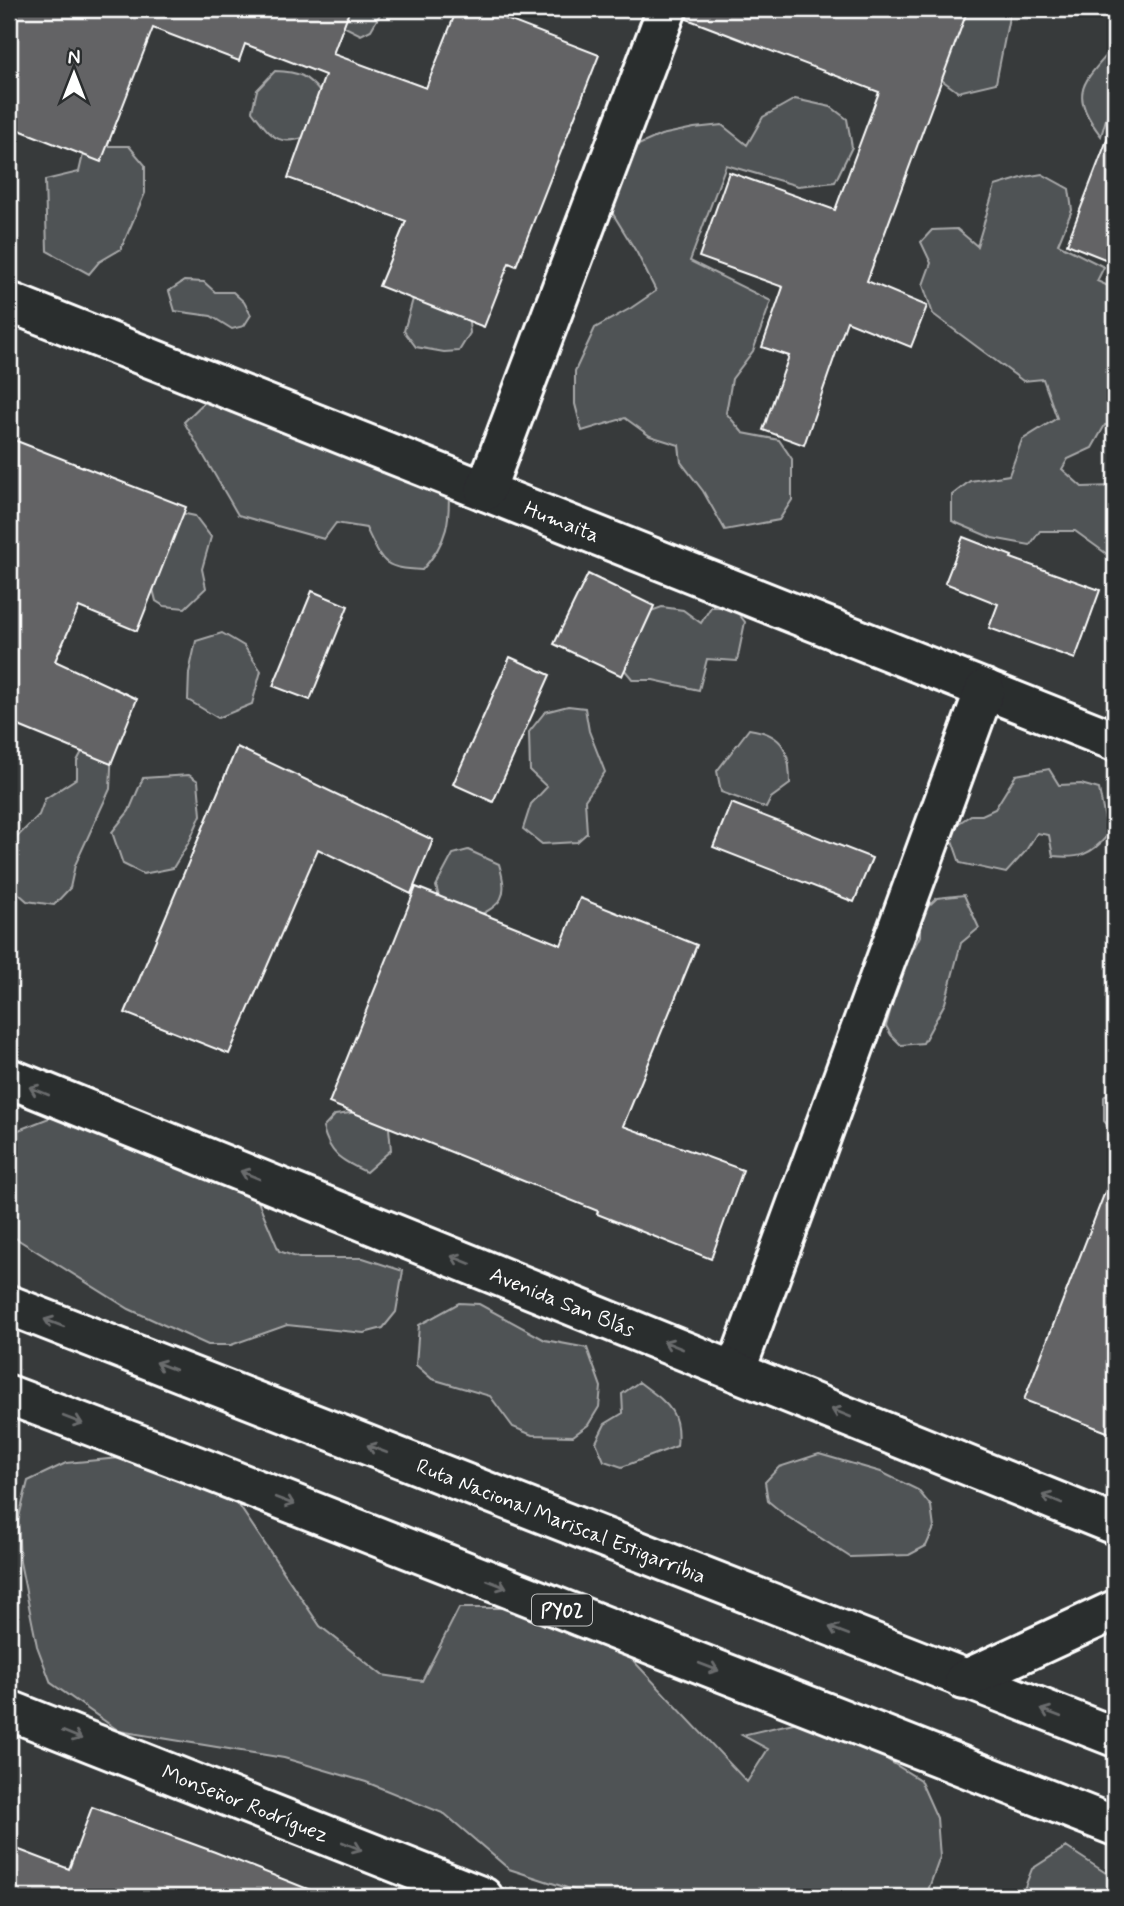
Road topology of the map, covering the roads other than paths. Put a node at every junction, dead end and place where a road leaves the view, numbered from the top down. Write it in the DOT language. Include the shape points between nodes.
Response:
graph roads {
  1 [pos="667,9"];
  2 [pos="9,302"];
  3 [pos="485,491"];
  4 [pos="985,689"];
  5 [pos="1115,741"];
  6 [pos="9,1078"];
  7 [pos="9,1305"];
  8 [pos="736,1370"];
  9 [pos="9,1395"];
  10 [pos="1115,1525"];
  11 [pos="1115,1610"];
  12 [pos="964,1680"];
  13 [pos="9,1710"];
  14 [pos="1115,1737"];
  15 [pos="1115,1826"];
  16 [pos="483,1897"];
  1 -- 3 [label="main road"];
  2 -- 3 [label="main road, Humaita"];
  3 -- 4 [label="main road, Humaita"];
  4 -- 5 [label="main road, Humaita"];
  4 -- 8 [label="main road"];
  8 -- 6 [label="main road, Avenida San Blás, one-way"];
  12 -- 7 [label="main road, Ruta Nacional Mariscal Estigarribia, one-way"];
  10 -- 8 [label="main road, Avenida San Blás, one-way"];
  9 -- 15 [label="main road, PY02, one-way"];
  11 -- 12 [label="main road"];
  14 -- 12 [label="main road, Ruta Nacional Mariscal Estigarribia, one-way"];
  13 -- 16 [label="main road, Monseñor Rodríguez, one-way"];
}
